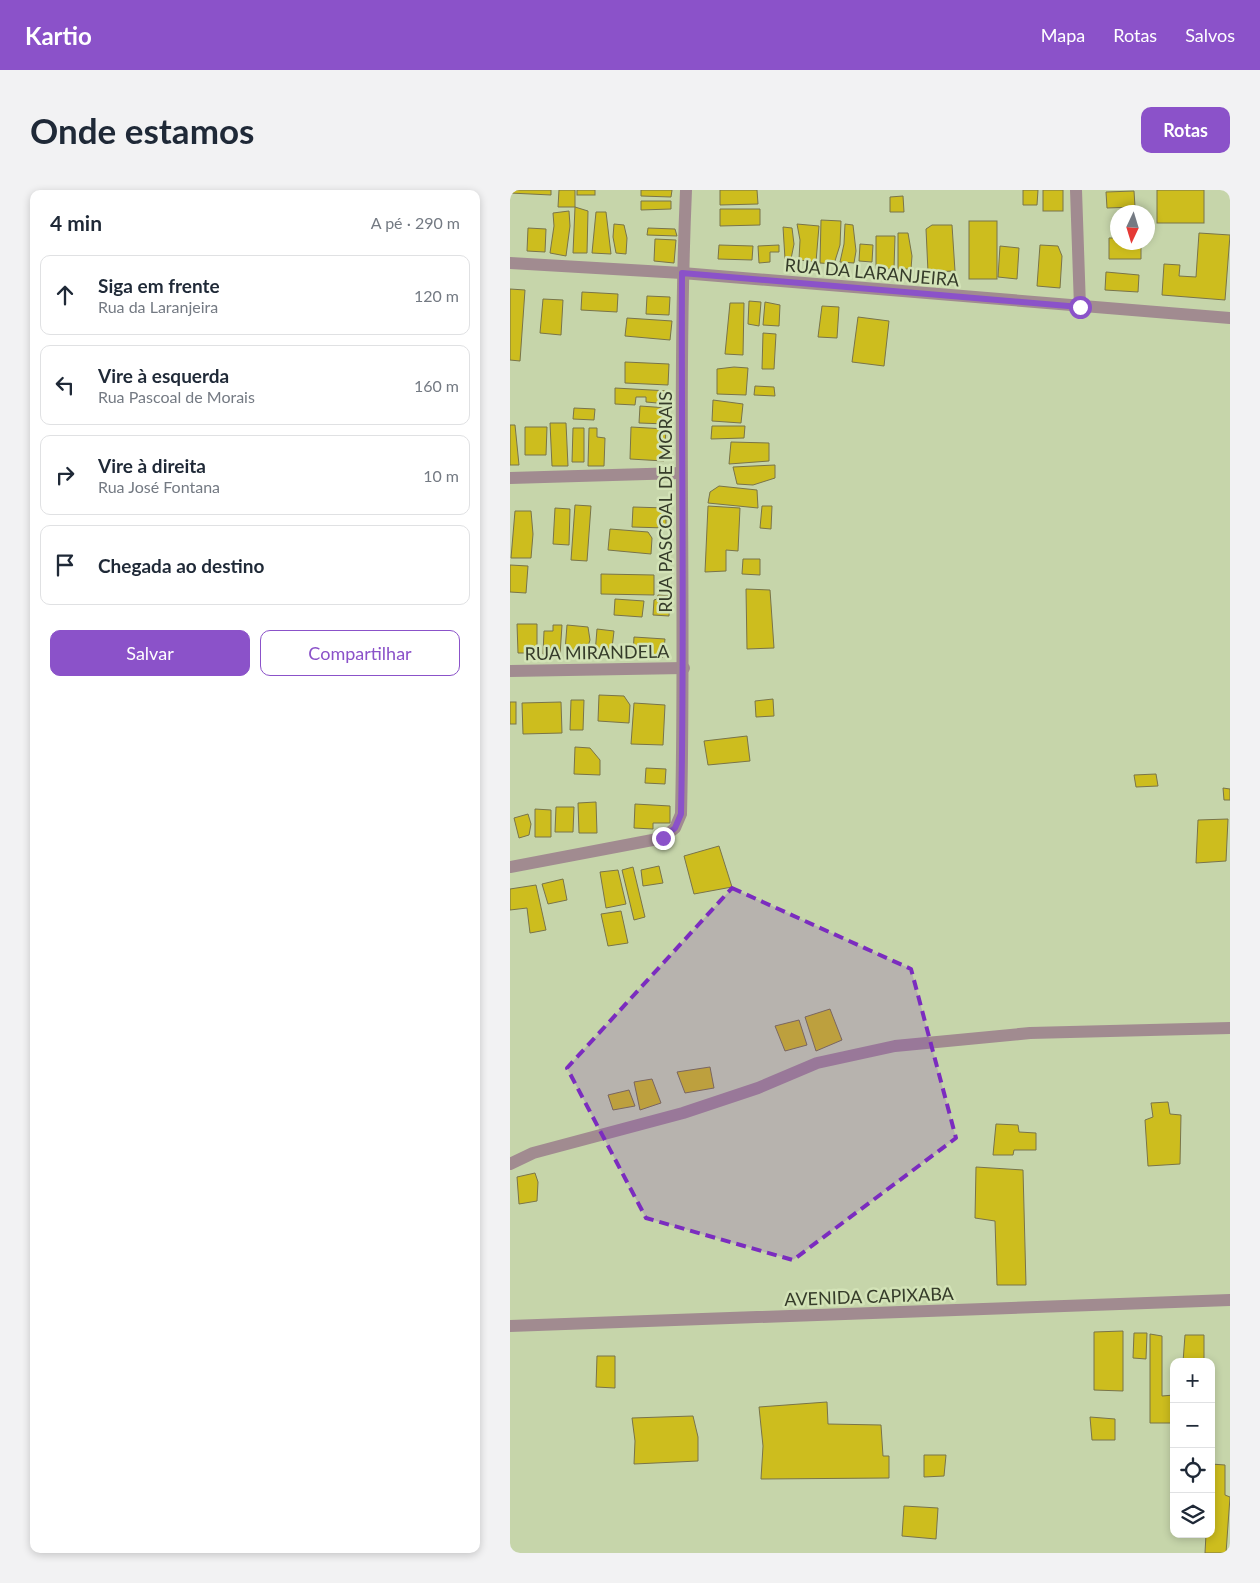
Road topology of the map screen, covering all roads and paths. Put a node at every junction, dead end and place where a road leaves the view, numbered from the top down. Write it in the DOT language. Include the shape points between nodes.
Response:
graph roads {
  1 [pos="686,190"];
  2 [pos="1076,190"];
  3 [pos="510,264"];
  4 [pos="682,273"];
  5 [pos="1080,307"];
  6 [pos="1230,318"];
  7 [pos="681,472"];
  8 [pos="510,478"];
  9 [pos="684,668"];
  10 [pos="510,671"];
  11 [pos="510,867"];
  12 [pos="1230,1028"];
  13 [pos="510,1164"];
  14 [pos="1230,1300"];
  15 [pos="510,1326"];
  1 -- 4 [label="street, RUA PASCOAL DE MORAIS"];
  2 -- 5 [label="street"];
  3 -- 4 [label="street, RUA DA LARANJEIRA"];
  4 -- 5 [label="street, RUA DA LARANJEIRA"];
  4 -- 7 [label="street, RUA PASCOAL DE MORAIS"];
  5 -- 6 [label="street, RUA DA LARANJEIRA"];
  7 -- 8 [label="street"];
  7 -- 9 [label="street, RUA PASCOAL DE MORAIS"];
  9 -- 10 [label="street, RUA MIRANDELA"];
  9 -- 11 [label="street, RUA PASCOAL DE MORAIS" via="681,814 675,828 663,838"];
  12 -- 13 [label="street" via="1030,1033 895,1046 817,1063 758,1088 683,1113 533,1153"];
  14 -- 15 [label="street, AVENIDA CAPIXABA"];
}
